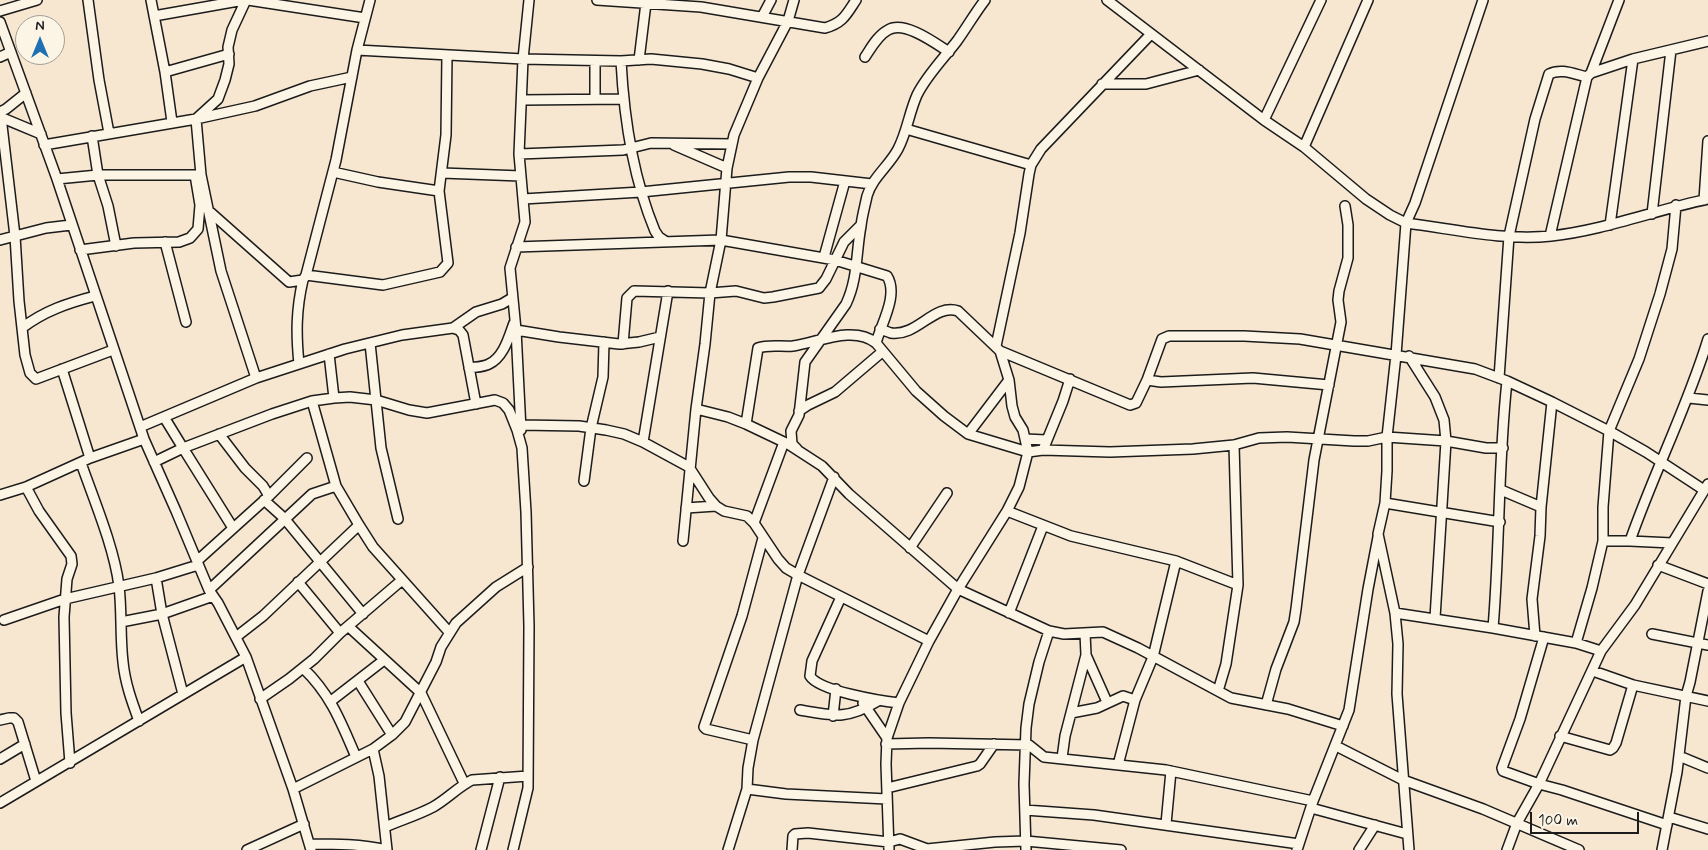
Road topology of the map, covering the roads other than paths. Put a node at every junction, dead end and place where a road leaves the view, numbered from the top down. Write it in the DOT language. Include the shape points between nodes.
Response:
graph roads {
  1 [pos="37,0"];
  2 [pos="88,0"];
  3 [pos="151,0"];
  4 [pos="246,0"];
  5 [pos="370,0"];
  6 [pos="528,0"];
  7 [pos="597,0"];
  8 [pos="771,0"];
  9 [pos="794,0"];
  10 [pos="856,0"];
  11 [pos="985,0"];
  12 [pos="1107,0"];
  13 [pos="1321,0"];
  14 [pos="1368,0"];
  15 [pos="1483,0"];
  16 [pos="1619,0"];
  17 [pos="630,1"];
  18 [pos="286,3"];
  19 [pos="646,4"];
  20 [pos="702,4"];
  21 [pos="0,11"];
  22 [pos="154,16"];
  23 [pos="762,17"];
  24 [pos="365,18"];
  25 [pos="0,22"];
  26 [pos="788,22"];
  27 [pos="1151,34"];
  28 [pos="1708,41"];
  29 [pos="357,50"];
  30 [pos="1671,50"];
  31 [pos="11,52"];
  32 [pos="949,52"];
  33 [pos="229,54"];
  34 [pos="447,55"];
  35 [pos="0,57"];
  36 [pos="864,57"];
  37 [pos="523,59"];
  38 [pos="1633,59"];
  39 [pos="639,60"];
  40 [pos="594,61"];
  41 [pos="621,62"];
  42 [pos="1199,70"];
  43 [pos="165,72"];
  44 [pos="1589,75"];
  45 [pos="352,77"];
  46 [pos="758,78"];
  47 [pos="1102,84"];
  48 [pos="26,93"];
  49 [pos="595,99"];
  50 [pos="623,99"];
  51 [pos="522,100"];
  52 [pos="0,115"];
  53 [pos="196,120"];
  54 [pos="1264,120"];
  55 [pos="172,122"];
  56 [pos="906,129"];
  57 [pos="109,133"];
  58 [pos="41,134"];
  59 [pos="92,136"];
  60 [pos="1708,140"];
  61 [pos="670,143"];
  62 [pos="732,144"];
  63 [pos="44,145"];
  64 [pos="1304,147"];
  65 [pos="631,148"];
  66 [pos="519,154"];
  67 [pos="1031,165"];
  68 [pos="727,168"];
  69 [pos="333,172"];
  70 [pos="442,173"];
  71 [pos="98,175"];
  72 [pos="198,175"];
  73 [pos="521,176"];
  74 [pos="57,179"];
  75 [pos="845,181"];
  76 [pos="725,184"];
  77 [pos="872,184"];
  78 [pos="439,191"];
  79 [pos="641,192"];
  80 [pos="523,199"];
  81 [pos="1706,199"];
  82 [pos="1345,206"];
  83 [pos="1676,206"];
  84 [pos="209,211"];
  85 [pos="1652,214"];
  86 [pos="1406,223"];
  87 [pos="71,225"];
  88 [pos="1610,225"];
  89 [pos="860,226"];
  90 [pos="230,230"];
  91 [pos="214,235"];
  92 [pos="15,236"];
  93 [pos="1509,236"];
  94 [pos="1550,236"];
  95 [pos="0,240"];
  96 [pos="720,240"];
  97 [pos="666,241"];
  98 [pos="165,242"];
  99 [pos="116,246"];
  100 [pos="516,247"];
  101 [pos="80,250"];
  102 [pos="824,257"];
  103 [pos="835,260"];
  104 [pos="309,264"];
  105 [pos="856,267"];
  106 [pos="318,276"];
  107 [pos="304,278"];
  108 [pos="668,291"];
  109 [pos="710,293"];
  110 [pos="95,296"];
  111 [pos="512,298"];
  112 [pos="502,304"];
  113 [pos="186,322"];
  114 [pos="515,324"];
  115 [pos="22,328"];
  116 [pos="453,328"];
  117 [pos="880,329"];
  118 [pos="660,337"];
  119 [pos="1708,338"];
  120 [pos="820,340"];
  121 [pos="604,342"];
  122 [pos="370,343"];
  123 [pos="876,343"];
  124 [pos="623,344"];
  125 [pos="1335,346"];
  126 [pos="998,348"];
  127 [pos="114,350"];
  128 [pos="882,352"];
  129 [pos="329,354"];
  130 [pos="1396,355"];
  131 [pos="1409,356"];
  132 [pos="298,364"];
  133 [pos="469,368"];
  134 [pos="62,369"];
  135 [pos="256,378"];
  136 [pos="1070,379"];
  137 [pos="1503,379"];
  138 [pos="1009,380"];
  139 [pos="1147,380"];
  140 [pos="1329,386"];
  141 [pos="334,398"];
  142 [pos="1689,398"];
  143 [pos="376,400"];
  144 [pos="1708,400"];
  145 [pos="312,401"];
  146 [pos="1552,402"];
  147 [pos="476,404"];
  148 [pos="696,409"];
  149 [pos="799,411"];
  150 [pos="164,417"];
  151 [pos="746,424"];
  152 [pos="521,426"];
  153 [pos="140,427"];
  154 [pos="591,428"];
  155 [pos="1609,432"];
  156 [pos="219,434"];
  157 [pos="968,434"];
  158 [pos="1387,437"];
  159 [pos="1318,438"];
  160 [pos="144,439"];
  161 [pos="1026,439"];
  162 [pos="1046,440"];
  163 [pos="1446,440"];
  164 [pos="644,442"];
  165 [pos="784,442"];
  166 [pos="1234,445"];
  167 [pos="183,448"];
  168 [pos="522,448"];
  169 [pos="1503,448"];
  170 [pos="798,450"];
  171 [pos="1043,450"];
  172 [pos="1028,452"];
  173 [pos="90,458"];
  174 [pos="308,458"];
  175 [pos="154,462"];
  176 [pos="1660,462"];
  177 [pos="81,463"];
  178 [pos="689,466"];
  179 [pos="332,473"];
  180 [pos="834,477"];
  181 [pos="584,481"];
  182 [pos="336,486"];
  183 [pos="26,487"];
  184 [pos="318,490"];
  185 [pos="1501,490"];
  186 [pos="947,492"];
  187 [pos="271,493"];
  188 [pos="1705,493"];
  189 [pos="0,495"];
  190 [pos="1385,503"];
  191 [pos="716,506"];
  192 [pos="1541,507"];
  193 [pos="686,508"];
  194 [pos="275,510"];
  195 [pos="1007,511"];
  196 [pos="1441,512"];
  197 [pos="284,518"];
  198 [pos="398,519"];
  199 [pos="1500,522"];
  200 [pos="754,523"];
  201 [pos="358,525"];
  202 [pos="1043,526"];
  203 [pos="233,528"];
  204 [pos="1378,534"];
  205 [pos="763,538"];
  206 [pos="683,541"];
  207 [pos="1603,541"];
  208 [pos="1630,541"];
  209 [pos="1672,543"];
  210 [pos="910,548"];
  211 [pos="320,561"];
  212 [pos="1176,562"];
  213 [pos="198,563"];
  214 [pos="1658,565"];
  215 [pos="528,567"];
  216 [pos="798,575"];
  217 [pos="156,578"];
  218 [pos="402,580"];
  219 [pos="298,582"];
  220 [pos="1708,584"];
  221 [pos="1238,585"];
  222 [pos="119,586"];
  223 [pos="958,589"];
  224 [pos="1708,591"];
  225 [pos="211,593"];
  226 [pos="841,597"];
  227 [pos="65,599"];
  228 [pos="1009,613"];
  229 [pos="1395,613"];
  230 [pos="162,614"];
  231 [pos="363,614"];
  232 [pos="1435,618"];
  233 [pos="4,620"];
  234 [pos="121,622"];
  235 [pos="349,626"];
  236 [pos="1493,628"];
  237 [pos="1049,631"];
  238 [pos="449,632"];
  239 [pos="340,633"];
  240 [pos="1085,633"];
  241 [pos="1652,634"];
  242 [pos="1540,636"];
  243 [pos="236,637"];
  244 [pos="929,641"];
  245 [pos="1698,642"];
  246 [pos="1576,643"];
  247 [pos="1708,645"];
  248 [pos="1601,651"];
  249 [pos="1086,654"];
  250 [pos="246,657"];
  251 [pos="1153,657"];
  252 [pos="384,660"];
  253 [pos="303,668"];
  254 [pos="1593,671"];
  255 [pos="358,681"];
  256 [pos="1633,684"];
  257 [pos="836,689"];
  258 [pos="1218,691"];
  259 [pos="421,693"];
  260 [pos="183,694"];
  261 [pos="856,695"];
  262 [pos="1686,696"];
  263 [pos="260,699"];
  264 [pos="1136,700"];
  265 [pos="331,701"];
  266 [pos="878,701"];
  267 [pos="1708,701"];
  268 [pos="1107,702"];
  269 [pos="899,703"];
  270 [pos="1266,705"];
  271 [pos="867,708"];
  272 [pos="800,710"];
  273 [pos="1071,713"];
  274 [pos="833,716"];
  275 [pos="0,720"];
  276 [pos="139,721"];
  277 [pos="1343,726"];
  278 [pos="392,735"];
  279 [pos="1560,736"];
  280 [pos="753,740"];
  281 [pos="886,741"];
  282 [pos="25,744"];
  283 [pos="994,744"];
  284 [pos="1026,744"];
  285 [pos="1336,746"];
  286 [pos="373,749"];
  287 [pos="1679,756"];
  288 [pos="356,757"];
  289 [pos="1062,758"];
  290 [pos="0,759"];
  291 [pos="70,763"];
  292 [pos="1118,766"];
  293 [pos="1708,768"];
  294 [pos="1171,771"];
  295 [pos="528,776"];
  296 [pos="500,777"];
  297 [pos="1404,780"];
  298 [pos="36,781"];
  299 [pos="464,783"];
  300 [pos="1539,784"];
  301 [pos="887,788"];
  302 [pos="293,789"];
  303 [pos="747,789"];
  304 [pos="887,799"];
  305 [pos="0,803"];
  306 [pos="1312,805"];
  307 [pos="1025,810"];
  308 [pos="1668,821"];
  309 [pos="1517,823"];
  310 [pos="304,824"];
  311 [pos="1166,824"];
  312 [pos="1376,825"];
  313 [pos="385,828"];
  314 [pos="1708,829"];
  315 [pos="1407,834"];
  316 [pos="889,846"];
  317 [pos="1026,846"];
  318 [pos="261,847"];
  319 [pos="311,847"];
  320 [pos="1298,847"];
  321 [pos="247,850"];
  322 [pos="387,850"];
  323 [pos="481,850"];
  324 [pos="513,850"];
  325 [pos="728,850"];
  326 [pos="792,850"];
  327 [pos="1121,850"];
  328 [pos="1358,850"];
  329 [pos="1409,850"];
  330 [pos="1507,850"];
  331 [pos="1579,850"];
  332 [pos="1662,850"];
  1 -- 21 [label="street"];
  2 -- 57 [label="street"];
  3 -- 22 [label="street"];
  4 -- 18 [label="street"];
  4 -- 22 [label="street"];
  4 -- 33 [label="street" via="232,30"];
  5 -- 24 [label="street"];
  6 -- 37 [label="street"];
  7 -- 17 [label="street"];
  8 -- 23 [label="street"];
  9 -- 26 [label="street"];
  10 -- 26 [label="street" via="836,25 825,28"];
  11 -- 32 [label="street"];
  12 -- 27 [label="street"];
  13 -- 54 [label="street"];
  14 -- 64 [label="street"];
  15 -- 86 [label="street"];
  16 -- 44 [label="street"];
  17 -- 19 [label="street"];
  18 -- 24 [label="street"];
  19 -- 20 [label="street"];
  19 -- 39 [label="street"];
  20 -- 23 [label="street"];
  22 -- 43 [label="street"];
  23 -- 26 [label="street"];
  24 -- 29 [label="street"];
  25 -- 31 [label="street"];
  26 -- 46 [label="street"];
  27 -- 42 [label="street"];
  27 -- 47 [label="street"];
  28 -- 30 [label="street"];
  29 -- 34 [label="street"];
  29 -- 45 [label="street"];
  30 -- 38 [label="street"];
  30 -- 85 [label="street"];
  31 -- 35 [label="street"];
  31 -- 48 [label="street"];
  32 -- 36 [label="street" via="927,38 897,26 881,35"];
  32 -- 56 [label="street" via="923,84"];
  33 -- 43 [label="street"];
  33 -- 53 [label="street" via="218,99"];
  34 -- 37 [label="street"];
  34 -- 70 [label="street"];
  37 -- 40 [label="street"];
  37 -- 51 [label="street"];
  38 -- 44 [label="street"];
  38 -- 88 [label="street"];
  39 -- 41 [label="street"];
  39 -- 46 [label="street" via="702,64"];
  40 -- 41 [label="street"];
  40 -- 49 [label="street"];
  41 -- 50 [label="street"];
  42 -- 47 [label="street" via="1146,84"];
  42 -- 54 [label="street"];
  43 -- 55 [label="street"];
  44 -- 93 [label="street" via="1560,71 1548,74"];
  44 -- 94 [label="street"];
  45 -- 53 [label="street"];
  45 -- 69 [label="street"];
  46 -- 62 [label="street"];
  47 -- 67 [label="street" via="1041,149"];
  48 -- 52 [label="street"];
  48 -- 58 [label="street"];
  49 -- 50 [label="street"];
  49 -- 51 [label="street"];
  50 -- 65 [label="street"];
  51 -- 66 [label="street"];
  52 -- 58 [label="street"];
  52 -- 92 [label="street"];
  53 -- 55 [label="street"];
  53 -- 72 [label="street"];
  54 -- 64 [label="street"];
  55 -- 57 [label="street"];
  56 -- 67 [label="street"];
  56 -- 77 [label="street" via="890,163"];
  57 -- 59 [label="street"];
  58 -- 63 [label="street"];
  59 -- 63 [label="street"];
  59 -- 71 [label="street"];
  60 -- 81 [label="street"];
  61 -- 62 [label="street"];
  61 -- 65 [label="street"];
  61 -- 68 [label="street"];
  62 -- 68 [label="street"];
  63 -- 74 [label="street"];
  64 -- 86 [label="street" via="1366,200"];
  65 -- 66 [label="street"];
  65 -- 79 [label="street"];
  66 -- 73 [label="street"];
  67 -- 126 [label="street"];
  68 -- 76 [label="street"];
  69 -- 78 [label="street"];
  69 -- 104 [label="street"];
  70 -- 73 [label="street"];
  70 -- 78 [label="street"];
  71 -- 72 [label="street"];
  71 -- 74 [label="street"];
  71 -- 99 [label="street"];
  72 -- 84 [label="street"];
  72 -- 98 [label="street" via="198,229 190,238"];
  73 -- 80 [label="street"];
  74 -- 87 [label="street"];
  75 -- 76 [label="street" via="788,177"];
  75 -- 77 [label="street"];
  75 -- 102 [label="street"];
  76 -- 79 [label="street"];
  76 -- 96 [label="street"];
  77 -- 89 [label="street"];
  78 -- 106 [label="street" via="448,259 440,272 383,285"];
  79 -- 80 [label="street"];
  79 -- 97 [label="street" via="655,231"];
  80 -- 100 [label="street" via="525,222"];
  81 -- 83 [label="street"];
  82 -- 125 [label="street" via="1348,258 1339,290 1341,322"];
  83 -- 85 [label="street"];
  83 -- 155 [label="street" via="1672,249 1660,294 1639,359"];
  84 -- 90 [label="street"];
  84 -- 91 [label="street"];
  85 -- 88 [label="street"];
  86 -- 93 [label="street"];
  86 -- 130 [label="street"];
  87 -- 92 [label="street"];
  87 -- 101 [label="street"];
  88 -- 94 [label="street"];
  89 -- 103 [label="street" via="844,242"];
  89 -- 105 [label="street"];
  90 -- 91 [label="street"];
  90 -- 107 [label="street" via="290,282"];
  91 -- 135 [label="street"];
  92 -- 95 [label="street"];
  92 -- 115 [label="street"];
  93 -- 94 [label="street"];
  93 -- 137 [label="street"];
  96 -- 97 [label="street"];
  96 -- 102 [label="street"];
  96 -- 109 [label="street"];
  97 -- 100 [label="street"];
  98 -- 99 [label="street"];
  98 -- 113 [label="street"];
  99 -- 101 [label="street"];
  100 -- 111 [label="street" via="510,268"];
  101 -- 110 [label="street"];
  102 -- 103 [label="street"];
  103 -- 105 [label="street"];
  103 -- 109 [label="street" via="819,288 764,298 736,290"];
  104 -- 106 [label="street"];
  104 -- 107 [label="street"];
  105 -- 117 [label="street" via="887,276 890,280 889,305"];
  105 -- 120 [label="street" via="850,296"];
  106 -- 107 [label="street"];
  107 -- 132 [label="street" via="296,331"];
  108 -- 109 [label="street"];
  108 -- 118 [label="street"];
  108 -- 124 [label="street" via="634,291 630,294"];
  109 -- 148 [label="street"];
  110 -- 115 [label="street" via="53,309"];
  110 -- 127 [label="street"];
  111 -- 112 [label="street"];
  111 -- 114 [label="street"];
  112 -- 114 [label="street"];
  112 -- 116 [label="street" via="476,312"];
  114 -- 121 [label="street"];
  114 -- 133 [label="street" via="497,359"];
  114 -- 152 [label="street"];
  115 -- 134 [label="street" via="25,355 33,377 36,379"];
  116 -- 122 [label="street"];
  116 -- 133 [label="street" via="463,335"];
  117 -- 123 [label="street"];
  117 -- 126 [label="street" via="891,333 908,331 942,311 953,310"];
  118 -- 124 [label="street"];
  118 -- 164 [label="street"];
  119 -- 142 [label="street"];
  120 -- 123 [label="street" via="861,336"];
  120 -- 149 [label="street" via="805,362"];
  120 -- 151 [label="street" via="758,348"];
  121 -- 124 [label="street"];
  121 -- 154 [label="street" via="603,377"];
  122 -- 129 [label="street"];
  122 -- 143 [label="street"];
  123 -- 128 [label="street"];
  125 -- 130 [label="street"];
  125 -- 139 [label="street" via="1283,338 1170,336 1162,339"];
  125 -- 140 [label="street"];
  126 -- 136 [label="street"];
  126 -- 138 [label="street"];
  127 -- 134 [label="street"];
  127 -- 153 [label="street"];
  128 -- 149 [label="street" via="835,392"];
  128 -- 157 [label="street" via="916,391"];
  129 -- 132 [label="street"];
  129 -- 141 [label="street"];
  130 -- 131 [label="street"];
  130 -- 158 [label="street"];
  131 -- 137 [label="street" via="1475,369"];
  131 -- 163 [label="street" via="1435,397 1444,420"];
  132 -- 135 [label="street"];
  133 -- 147 [label="street"];
  134 -- 173 [label="street"];
  135 -- 150 [label="street"];
  136 -- 139 [label="street" via="1130,405 1136,403"];
  136 -- 162 [label="street"];
  137 -- 146 [label="street"];
  137 -- 169 [label="street"];
  138 -- 157 [label="street"];
  138 -- 161 [label="street" via="1015,417"];
  139 -- 140 [label="street" via="1253,378"];
  140 -- 159 [label="street"];
  141 -- 143 [label="street"];
  141 -- 145 [label="street"];
  142 -- 144 [label="street"];
  142 -- 176 [label="street"];
  143 -- 147 [label="street" via="421,413"];
  143 -- 198 [label="street" via="381,448"];
  145 -- 156 [label="street"];
  145 -- 179 [label="street"];
  146 -- 155 [label="street"];
  146 -- 192 [label="street"];
  147 -- 168 [label="street" via="495,400 503,403 509,410"];
  148 -- 151 [label="street"];
  148 -- 178 [label="street"];
  149 -- 170 [label="street" via="791,431 792,444"];
  150 -- 153 [label="street"];
  150 -- 167 [label="street"];
  151 -- 165 [label="street"];
  152 -- 154 [label="street"];
  152 -- 168 [label="street"];
  153 -- 160 [label="street"];
  154 -- 164 [label="street" via="624,434"];
  154 -- 181 [label="street"];
  155 -- 176 [label="street"];
  155 -- 207 [label="street"];
  156 -- 167 [label="street"];
  156 -- 187 [label="street" via="245,468"];
  157 -- 172 [label="street"];
  158 -- 159 [label="street" via="1354,441"];
  158 -- 163 [label="street"];
  158 -- 190 [label="street"];
  159 -- 166 [label="street" via="1259,438"];
  159 -- 270 [label="street" via="1295,616"];
  160 -- 173 [label="street"];
  160 -- 175 [label="street"];
  161 -- 162 [label="street"];
  161 -- 172 [label="street"];
  162 -- 171 [label="street"];
  163 -- 169 [label="street"];
  163 -- 196 [label="street"];
  164 -- 178 [label="street"];
  165 -- 170 [label="street"];
  165 -- 200 [label="street"];
  166 -- 171 [label="street" via="1110,452"];
  166 -- 221 [label="street"];
  167 -- 175 [label="street"];
  167 -- 203 [label="street"];
  168 -- 215 [label="street"];
  169 -- 185 [label="street"];
  170 -- 180 [label="street"];
  171 -- 172 [label="street"];
  172 -- 195 [label="street" via="1019,487"];
  173 -- 177 [label="street"];
  174 -- 187 [label="street"];
  175 -- 213 [label="street"];
  176 -- 188 [label="street"];
  176 -- 208 [label="street"];
  177 -- 183 [label="street"];
  177 -- 222 [label="street" via="101,519"];
  178 -- 191 [label="street"];
  178 -- 193 [label="street"];
  179 -- 182 [label="street"];
  179 -- 184 [label="street"];
  180 -- 210 [label="street"];
  180 -- 216 [label="street"];
  182 -- 184 [label="street"];
  182 -- 201 [label="street"];
  183 -- 189 [label="street"];
  183 -- 227 [label="street" via="71,556"];
  184 -- 197 [label="street"];
  185 -- 192 [label="street"];
  185 -- 199 [label="street"];
  186 -- 210 [label="street"];
  187 -- 194 [label="street"];
  187 -- 194 [label="street"];
  187 -- 203 [label="street"];
  188 -- 209 [label="street"];
  190 -- 196 [label="street"];
  190 -- 204 [label="street"];
  191 -- 193 [label="street"];
  191 -- 200 [label="street" via="724,512 747,516"];
  192 -- 242 [label="street" via="1532,599"];
  193 -- 206 [label="street"];
  194 -- 197 [label="street"];
  195 -- 202 [label="street"];
  195 -- 223 [label="street"];
  196 -- 199 [label="street"];
  196 -- 232 [label="street"];
  197 -- 211 [label="street"];
  197 -- 225 [label="street"];
  199 -- 236 [label="street"];
  200 -- 205 [label="street"];
  201 -- 211 [label="street"];
  201 -- 218 [label="street"];
  202 -- 212 [label="street"];
  202 -- 228 [label="street"];
  203 -- 213 [label="street"];
  204 -- 229 [label="street"];
  204 -- 277 [label="street" via="1353,692"];
  205 -- 216 [label="street" via="782,564"];
  205 -- 280 [label="street" via="742,616 704,727"];
  207 -- 208 [label="street"];
  207 -- 246 [label="street"];
  208 -- 209 [label="street"];
  209 -- 214 [label="street"];
  210 -- 223 [label="street"];
  211 -- 219 [label="street"];
  211 -- 231 [label="street"];
  212 -- 221 [label="street"];
  212 -- 251 [label="street"];
  213 -- 217 [label="street"];
  213 -- 225 [label="street"];
  214 -- 220 [label="street"];
  214 -- 248 [label="street"];
  215 -- 238 [label="street" via="496,587"];
  215 -- 295 [label="street"];
  216 -- 226 [label="street"];
  216 -- 280 [label="street"];
  217 -- 222 [label="street"];
  217 -- 230 [label="street"];
  218 -- 231 [label="street"];
  218 -- 238 [label="street"];
  219 -- 239 [label="street"];
  219 -- 243 [label="street"];
  221 -- 258 [label="street" via="1226,664"];
  222 -- 227 [label="street"];
  222 -- 234 [label="street"];
  223 -- 228 [label="street"];
  223 -- 244 [label="street"];
  224 -- 245 [label="street"];
  225 -- 230 [label="street"];
  225 -- 243 [label="street"];
  226 -- 244 [label="street"];
  226 -- 257 [label="street" via="810,670 813,681"];
  227 -- 233 [label="street"];
  227 -- 291 [label="street"];
  228 -- 237 [label="street"];
  229 -- 232 [label="street"];
  229 -- 297 [label="street"];
  230 -- 234 [label="street"];
  230 -- 260 [label="street"];
  231 -- 235 [label="street"];
  232 -- 236 [label="street"];
  234 -- 276 [label="street" via="123,662"];
  235 -- 239 [label="street"];
  235 -- 252 [label="street"];
  236 -- 242 [label="street"];
  237 -- 240 [label="street"];
  237 -- 284 [label="street" via="1029,704"];
  238 -- 259 [label="street"];
  239 -- 253 [label="street"];
  240 -- 249 [label="street"];
  240 -- 251 [label="street" via="1103,632"];
  241 -- 245 [label="street"];
  242 -- 246 [label="street"];
  242 -- 300 [label="street" via="1520,719 1502,768 1504,772"];
  243 -- 250 [label="street"];
  244 -- 269 [label="street"];
  245 -- 247 [label="street"];
  245 -- 262 [label="street"];
  246 -- 248 [label="street"];
  248 -- 254 [label="street"];
  249 -- 268 [label="street"];
  249 -- 273 [label="street"];
  250 -- 260 [label="street"];
  250 -- 263 [label="street"];
  251 -- 258 [label="street"];
  251 -- 264 [label="street"];
  252 -- 255 [label="street"];
  252 -- 259 [label="street"];
  253 -- 263 [label="street"];
  253 -- 265 [label="street"];
  254 -- 256 [label="street"];
  254 -- 279 [label="street"];
  255 -- 265 [label="street"];
  255 -- 278 [label="street"];
  256 -- 262 [label="street"];
  256 -- 279 [label="street" via="1614,748 1610,750"];
  257 -- 261 [label="street"];
  257 -- 274 [label="street"];
  258 -- 270 [label="street" via="1231,698"];
  259 -- 278 [label="street" via="406,722"];
  259 -- 299 [label="street"];
  260 -- 276 [label="street"];
  261 -- 266 [label="street"];
  261 -- 271 [label="street"];
  262 -- 267 [label="street"];
  262 -- 287 [label="street"];
  263 -- 302 [label="street"];
  264 -- 268 [label="street" via="1123,696"];
  264 -- 292 [label="street"];
  265 -- 288 [label="street"];
  266 -- 269 [label="street"];
  266 -- 271 [label="street"];
  268 -- 273 [label="street" via="1097,708"];
  269 -- 281 [label="street"];
  270 -- 277 [label="street"];
  271 -- 274 [label="street"];
  271 -- 281 [label="street"];
  272 -- 274 [label="street"];
  273 -- 289 [label="street"];
  275 -- 282 [label="street" via="14,718"];
  276 -- 291 [label="street"];
  277 -- 285 [label="street"];
  278 -- 286 [label="street"];
  279 -- 300 [label="street"];
  280 -- 303 [label="street"];
  281 -- 283 [label="street"];
  281 -- 301 [label="street"];
  282 -- 290 [label="street"];
  282 -- 298 [label="street"];
  283 -- 284 [label="street"];
  283 -- 301 [label="street" via="977,766"];
  284 -- 289 [label="street" via="1044,757"];
  284 -- 307 [label="street"];
  285 -- 297 [label="street"];
  285 -- 306 [label="street"];
  286 -- 288 [label="street"];
  286 -- 313 [label="street"];
  287 -- 293 [label="street"];
  287 -- 308 [label="street"];
  288 -- 302 [label="street"];
  289 -- 292 [label="street"];
  291 -- 298 [label="street"];
  292 -- 294 [label="street"];
  294 -- 306 [label="street"];
  294 -- 311 [label="street"];
  295 -- 296 [label="street"];
  295 -- 324 [label="street" via="525,806"];
  296 -- 299 [label="street"];
  296 -- 323 [label="street"];
  297 -- 309 [label="street"];
  297 -- 315 [label="street"];
  298 -- 305 [label="street"];
  299 -- 313 [label="street" via="432,808"];
  300 -- 308 [label="street"];
  300 -- 309 [label="street"];
  301 -- 304 [label="street"];
  302 -- 310 [label="street"];
  303 -- 304 [label="street"];
  303 -- 325 [label="street"];
  304 -- 316 [label="street"];
  306 -- 312 [label="street"];
  306 -- 320 [label="street"];
  307 -- 311 [label="street"];
  307 -- 317 [label="street"];
  308 -- 314 [label="street"];
  308 -- 332 [label="street"];
  309 -- 330 [label="street"];
  309 -- 331 [label="street"];
  310 -- 318 [label="street"];
  310 -- 319 [label="street"];
  311 -- 320 [label="street"];
  312 -- 315 [label="street"];
  312 -- 328 [label="street"];
  313 -- 322 [label="street"];
  315 -- 329 [label="street"];
  316 -- 317 [label="street" via="893,840 900,839 931,849 995,842"];
  316 -- 326 [label="street" via="808,833 793,836"];
  317 -- 327 [label="street"];
  318 -- 321 [label="street"];
  319 -- 322 [label="street" via="344,844"];
}
